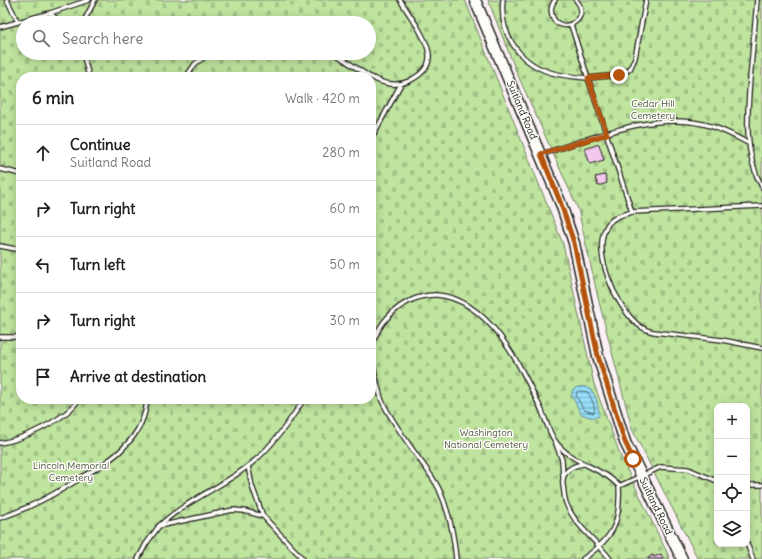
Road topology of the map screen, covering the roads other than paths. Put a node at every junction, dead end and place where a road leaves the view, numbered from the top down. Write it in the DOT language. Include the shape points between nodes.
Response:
graph roads {
  1 [pos="7,0"];
  2 [pos="89,0"];
  3 [pos="95,0"];
  4 [pos="400,0"];
  5 [pos="475,0"];
  6 [pos="504,0"];
  7 [pos="556,0"];
  8 [pos="576,0"];
  9 [pos="646,0"];
  10 [pos="757,0"];
  11 [pos="50,14"];
  12 [pos="42,16"];
  13 [pos="52,16"];
  14 [pos="87,16"];
  15 [pos="16,18"];
  16 [pos="16,23"];
  17 [pos="571,25"];
  18 [pos="0,27"];
  19 [pos="85,60"];
  20 [pos="200,60"];
  21 [pos="345,60"];
  22 [pos="88,72"];
  23 [pos="189,72"];
  24 [pos="363,72"];
  25 [pos="588,78"];
  26 [pos="376,79"];
  27 [pos="401,84"];
  28 [pos="376,130"];
  29 [pos="607,134"];
  30 [pos="748,143"];
  31 [pos="541,154"];
  32 [pos="0,169"];
  33 [pos="16,173"];
  34 [pos="762,187"];
  35 [pos="762,206"];
  36 [pos="632,212"];
  37 [pos="0,246"];
  38 [pos="16,249"];
  39 [pos="376,334"];
  40 [pos="0,337"];
  41 [pos="16,337"];
  42 [pos="762,348"];
  43 [pos="376,378"];
  44 [pos="75,404"];
  45 [pos="146,404"];
  46 [pos="300,404"];
  47 [pos="555,442"];
  48 [pos="0,443"];
  49 [pos="585,464"];
  50 [pos="248,466"];
  51 [pos="641,476"];
  52 [pos="563,478"];
  53 [pos="714,480"];
  54 [pos="750,485"];
  55 [pos="762,485"];
  56 [pos="619,486"];
  57 [pos="263,516"];
  58 [pos="0,518"];
  59 [pos="159,526"];
  60 [pos="599,547"];
  61 [pos="748,547"];
  62 [pos="138,559"];
  63 [pos="303,559"];
  64 [pos="456,559"];
  65 [pos="583,559"];
  66 [pos="610,559"];
  67 [pos="682,559"];
  68 [pos="753,559"];
  1 -- 15 [label="lane"];
  2 -- 11 [label="lane"];
  3 -- 14 [label="lane"];
  4 -- 27 [label="lane" via="424,38 430,56 423,72"];
  5 -- 31 [label="main road, Suitland Road"];
  6 -- 25 [label="lane" via="503,18 507,33 514,47 525,59 547,72"];
  7 -- 17 [label="lane" via="551,9 553,18 561,25"];
  8 -- 17 [label="lane" via="580,5 580,14"];
  9 -- 25 [label="lane" via="636,58 630,69 619,75"];
  10 -- 30 [label="lane"];
  11 -- 12 [label="lane"];
  11 -- 13 [label="lane"];
  16 -- 18 [label="lane"];
  17 -- 25 [label="lane"];
  19 -- 22 [label="lane"];
  20 -- 23 [label="lane"];
  21 -- 24 [label="lane"];
  25 -- 29 [label="lane"];
  26 -- 27 [label="lane" via="388,84"];
  27 -- 28 [label="lane"];
  29 -- 30 [label="lane" via="631,126 688,121 717,128"];
  29 -- 31 [label="lane"];
  29 -- 36 [label="lane"];
  30 -- 34 [label="lane"];
  31 -- 51 [label="main road, Suitland Road" via="574,243 606,384 625,442"];
  32 -- 33 [label="lane"];
  35 -- 36 [label="lane"];
  36 -- 42 [label="lane" via="617,217 608,225 602,237 602,252 613,291 635,322 647,331 722,340"];
  37 -- 38 [label="lane"];
  39 -- 47 [label="lane" via="393,313 412,299 421,296 440,295 472,307 503,339 531,389"];
  40 -- 41 [label="lane"];
  43 -- 64 [label="lane" via="382,402 438,488 452,529"];
  44 -- 48 [label="lane" via="63,416 29,435"];
  45 -- 58 [label="lane" via="140,425 118,453 62,490 26,509"];
  46 -- 50 [label="lane" via="278,435"];
  47 -- 49 [label="lane" via="565,452"];
  47 -- 52 [label="lane" via="562,460"];
  49 -- 52 [label="lane" via="570,468"];
  49 -- 56 [label="lane"];
  50 -- 57 [label="lane"];
  50 -- 59 [label="lane" via="174,513"];
  51 -- 53 [label="lane" via="661,467 688,469"];
  51 -- 56 [label="lane"];
  51 -- 67 [label="main road, Suitland Road"];
  52 -- 60 [label="lane" via="569,509"];
  54 -- 55 [label="lane"];
  56 -- 60 [label="lane" via="618,517 613,529"];
  57 -- 59 [label="lane" via="233,510"];
  57 -- 63 [label="lane"];
  59 -- 62 [label="lane"];
  60 -- 65 [label="lane"];
  60 -- 66 [label="lane"];
  61 -- 68 [label="lane"];
}
